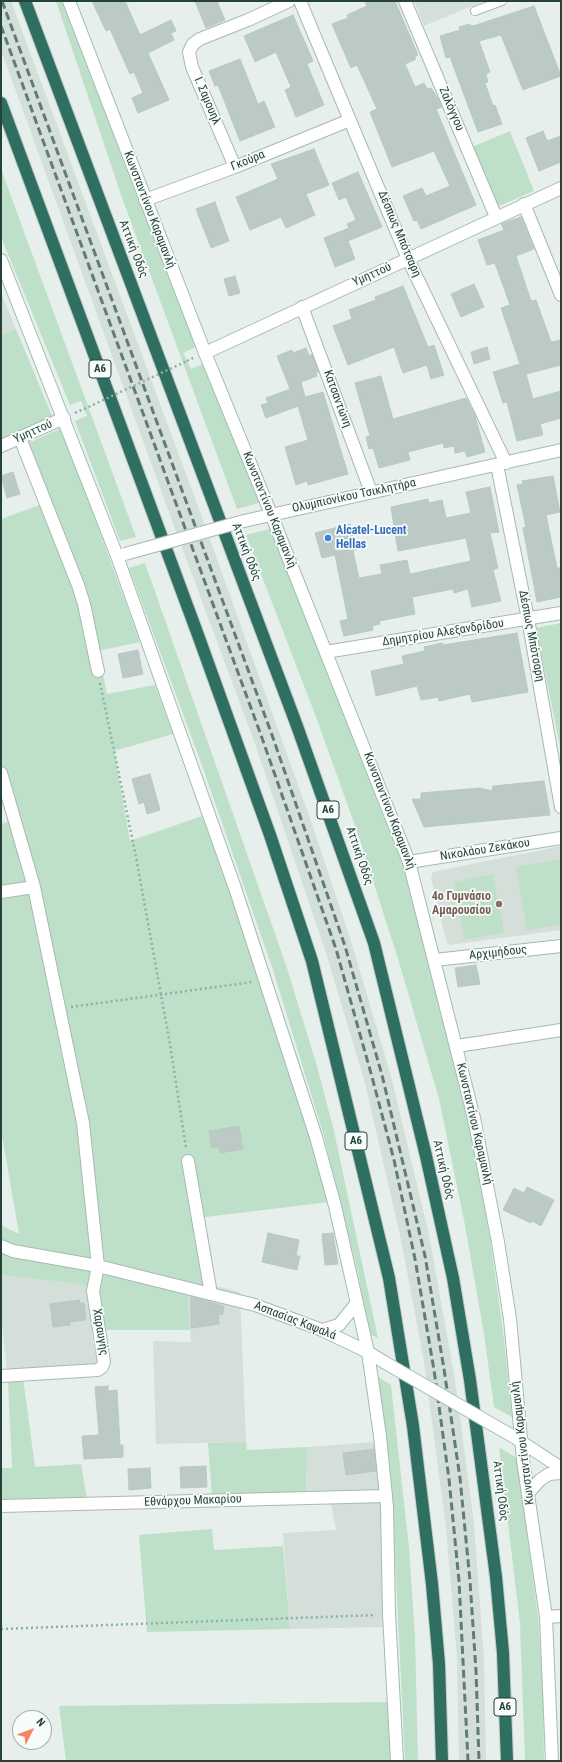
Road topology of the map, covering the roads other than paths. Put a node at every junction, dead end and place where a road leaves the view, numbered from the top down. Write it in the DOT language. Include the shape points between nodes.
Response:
graph roads {
  1 [pos="25,1"];
  2 [pos="69,1"];
  3 [pos="289,1"];
  4 [pos="300,1"];
  5 [pos="406,1"];
  6 [pos="502,1"];
  7 [pos="475,11"];
  8 [pos="1,104"];
  9 [pos="350,120"];
  10 [pos="234,167"];
  11 [pos="561,188"];
  12 [pos="145,200"];
  13 [pos="524,204"];
  14 [pos="496,217"];
  15 [pos="408,259"];
  16 [pos="1,260"];
  17 [pos="561,295"];
  18 [pos="302,307"];
  19 [pos="205,353"];
  20 [pos="64,418"];
  21 [pos="20,438"];
  22 [pos="1,446"];
  23 [pos="561,450"];
  24 [pos="501,464"];
  25 [pos="371,492"];
  26 [pos="269,514"];
  27 [pos="121,555"];
  28 [pos="561,613"];
  29 [pos="528,619"];
  30 [pos="326,652"];
  31 [pos="98,671"];
  32 [pos="1,773"];
  33 [pos="561,807"];
  34 [pos="561,838"];
  35 [pos="409,862"];
  36 [pos="34,886"];
  37 [pos="1,892"];
  38 [pos="561,946"];
  39 [pos="435,960"];
  40 [pos="561,1030"];
  41 [pos="456,1046"];
  42 [pos="188,1161"];
  43 [pos="1,1246"];
  44 [pos="98,1266"];
  45 [pos="211,1294"];
  46 [pos="356,1304"];
  47 [pos="322,1330"];
  48 [pos="368,1352"];
  49 [pos="1,1376"];
  50 [pos="518,1439"];
  51 [pos="561,1468"];
  52 [pos="561,1473"];
  53 [pos="528,1492"];
  54 [pos="386,1496"];
  55 [pos="1,1506"];
  56 [pos="561,1616"];
  57 [pos="546,1617"];
  58 [pos="397,1761"];
  59 [pos="442,1761"];
  60 [pos="508,1761"];
  61 [pos="552,1761"];
  1 -- 60 [label="highway, Αττική Οδός / Α6" via="307,754 374,943 453,1278 470,1380 496,1577 503,1653"];
  2 -- 12 [label="street, Κωνσταντίνου Καραμανλή"];
  3 -- 10 [label="street, Ι. Σαμουηλ" via="200,38 192,44 189,52 192,67"];
  4 -- 9 [label="street, Δέσπως Μπότσαρη"];
  5 -- 14 [label="street, Ζαλόγγου"];
  6 -- 7 [label="lane"];
  8 -- 59 [label="highway, Α6" via="198,635 312,961 389,1278 413,1426 432,1584 439,1664"];
  9 -- 10 [label="street, Γκούρα"];
  9 -- 15 [label="street, Δέσπως Μπότσαρη"];
  10 -- 12 [label="street, Γκούρα"];
  11 -- 13 [label="street, Υμηττού"];
  12 -- 19 [label="street, Κωνσταντίνου Καραμανλή"];
  13 -- 14 [label="street, Υμηττού"];
  13 -- 17 [label="street"];
  14 -- 15 [label="street, Υμηττού"];
  15 -- 18 [label="street, Υμηττού"];
  15 -- 24 [label="street, Δέσπως Μπότσαρη"];
  16 -- 20 [label="street"];
  18 -- 19 [label="street, Υμηττού"];
  18 -- 25 [label="street, Κατσαντώνη"];
  19 -- 26 [label="street, Κωνσταντίνου Καραμανλή"];
  20 -- 21 [label="street, Υμηττού"];
  20 -- 27 [label="street"];
  21 -- 22 [label="street, Υμηττού"];
  21 -- 31 [label="street" via="78,585"];
  23 -- 24 [label="street, Ολυμπιονίκου Τσικλητήρα"];
  24 -- 25 [label="street, Ολυμπιονίκου Τσικλητήρα"];
  24 -- 29 [label="street, Δέσπως Μπότσαρη"];
  25 -- 26 [label="street, Ολυμπιονίκου Τσικλητήρα"];
  26 -- 27 [label="street, Ολυμπιονίκου Τσικλητήρα, bridge"];
  26 -- 30 [label="street, Κωνσταντίνου Καραμανλή"];
  27 -- 46 [label="street" via="266,980 316,1136 335,1206"];
  28 -- 29 [label="street, Δημητρίου Αλεξανδρίδου"];
  29 -- 30 [label="street, Δημητρίου Αλεξανδρίδου"];
  29 -- 33 [label="street, Δέσπως Μπότσαρη"];
  30 -- 35 [label="street, Κωνσταντίνου Καραμανλή"];
  32 -- 36 [label="street"];
  34 -- 35 [label="street, Νικολάου Ζεκάκου"];
  35 -- 39 [label="street, Κωνσταντίνου Καραμανλή"];
  36 -- 37 [label="street"];
  36 -- 44 [label="street" via="83,1123"];
  38 -- 39 [label="street, Αρχιμήδους"];
  39 -- 41 [label="street, Κωνσταντίνου Καραμανλή"];
  40 -- 41 [label="street"];
  41 -- 50 [label="street, Κωνσταντίνου Καραμανλή" via="486,1176 498,1242 510,1319"];
  42 -- 45 [label="street"];
  43 -- 44 [label="street, Ασπασίας Καψαλά" via="13,1252"];
  44 -- 45 [label="street, Ασπασίας Καψαλά"];
  44 -- 49 [label="street, Χαραυγής" via="93,1291 104,1358 102,1367 98,1370"];
  45 -- 47 [label="street, Ασπασίας Καψαλά" via="255,1305"];
  46 -- 47 [label="street" via="339,1325"];
  46 -- 48 [label="street"];
  47 -- 48 [label="street, Ασπασίας Καψαλά"];
  48 -- 50 [label="street, Ασπασίας Καψαλά, bridge"];
  48 -- 54 [label="street"];
  50 -- 51 [label="street, Ασπασίας Καψαλά"];
  50 -- 53 [label="street, Κωνσταντίνου Καραμανλή"];
  52 -- 53 [label="street" via="549,1474"];
  53 -- 57 [label="street, Κωνσταντίνου Καραμανλή"];
  54 -- 55 [label="street, Εθνάρχου Μακαρίου"];
  54 -- 58 [label="street"];
  56 -- 57 [label="street"];
  57 -- 61 [label="street, Κωνσταντίνου Καραμανλή"];
}
